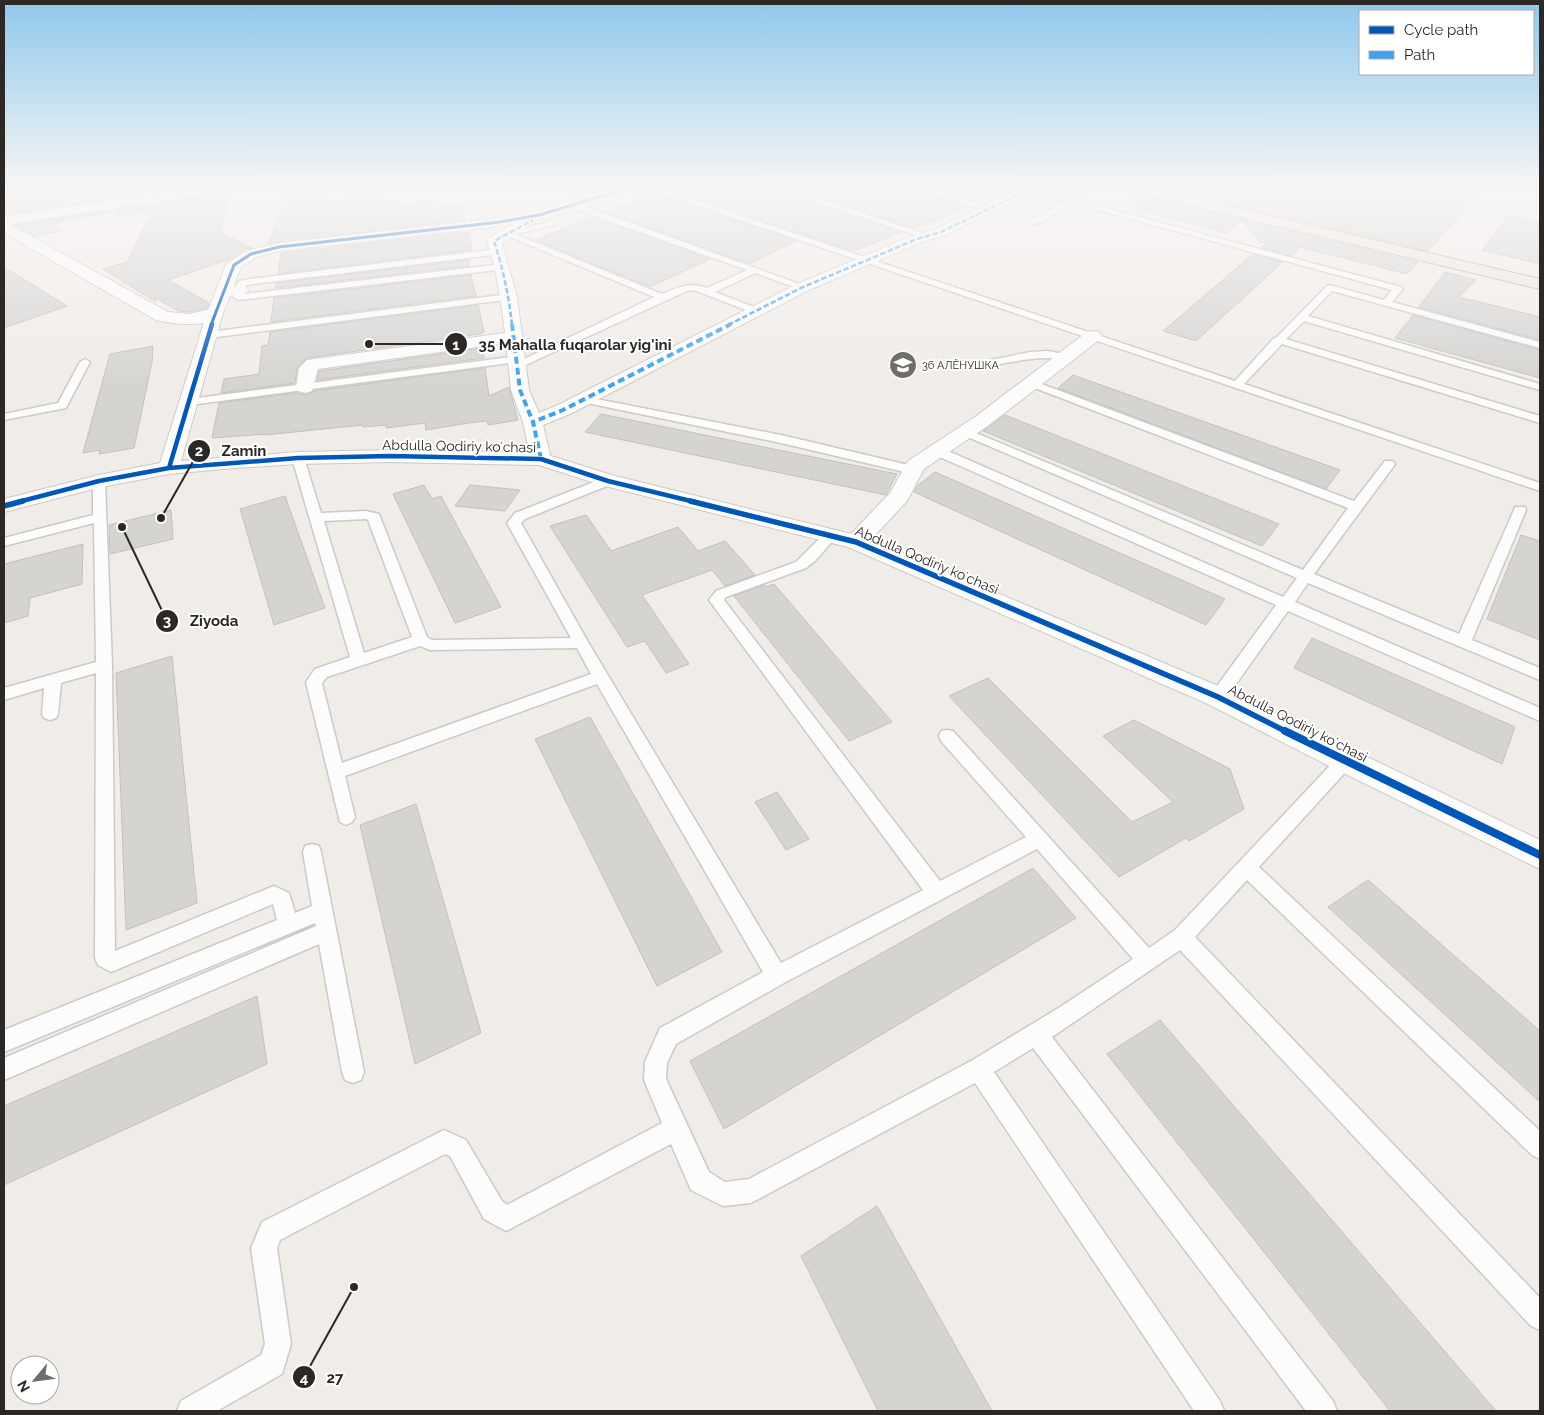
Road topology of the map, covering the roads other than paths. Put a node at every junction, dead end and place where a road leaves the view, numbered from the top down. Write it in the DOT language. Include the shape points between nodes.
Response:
graph roads {
  1 [pos="52,254"];
  2 [pos="254,254"];
  3 [pos="481,254"];
  4 [pos="499,254"];
  5 [pos="556,254"];
  6 [pos="710,254"];
  7 [pos="842,254"];
  8 [pos="880,254"];
  9 [pos="1264,254"];
  10 [pos="1414,254"];
  11 [pos="862,261"];
  12 [pos="503,268"];
  13 [pos="755,270"];
  14 [pos="307,275"];
  15 [pos="1342,275"];
  16 [pos="1540,284"];
  17 [pos="803,287"];
  18 [pos="1330,288"];
  19 [pos="240,290"];
  20 [pos="305,290"];
  21 [pos="223,292"];
  22 [pos="707,292"];
  23 [pos="509,297"];
  24 [pos="662,297"];
  25 [pos="1386,303"];
  26 [pos="756,311"];
  27 [pos="215,313"];
  28 [pos="1301,317"];
  29 [pos="209,335"];
  30 [pos="1092,336"];
  31 [pos="514,337"];
  32 [pos="1278,340"];
  33 [pos="1540,346"];
  34 [pos="1065,357"];
  35 [pos="85,362"];
  36 [pos="995,362"];
  37 [pos="517,363"];
  38 [pos="1031,383"];
  39 [pos="1238,384"];
  40 [pos="305,387"];
  41 [pos="1540,387"];
  42 [pos="581,399"];
  43 [pos="190,402"];
  44 [pos="4,417"];
  45 [pos="1540,420"];
  46 [pos="533,422"];
  47 [pos="965,432"];
  48 [pos="937,451"];
  49 [pos="298,458"];
  50 [pos="541,459"];
  51 [pos="1389,464"];
  52 [pos="169,468"];
  53 [pos="913,470"];
  54 [pos="99,481"];
  55 [pos="608,481"];
  56 [pos="1540,487"];
  57 [pos="4,506"];
  58 [pos="1356,506"];
  59 [pos="1520,510"];
  60 [pos="316,516"];
  61 [pos="100,517"];
  62 [pos="831,535"];
  63 [pos="4,542"];
  64 [pos="856,542"];
  65 [pos="1304,576"];
  66 [pos="1285,604"];
  67 [pos="421,640"];
  68 [pos="581,642"];
  69 [pos="1463,642"];
  70 [pos="359,660"];
  71 [pos="104,665"];
  72 [pos="1540,674"];
  73 [pos="602,676"];
  74 [pos="53,680"];
  75 [pos="4,694"];
  76 [pos="1218,697"];
  77 [pos="50,714"];
  78 [pos="1540,715"];
  79 [pos="947,736"];
  80 [pos="1345,761"];
  81 [pos="335,772"];
  82 [pos="346,816"];
  83 [pos="1039,839"];
  84 [pos="312,852"];
  85 [pos="1540,855"];
  86 [pos="1246,867"];
  87 [pos="937,893"];
  88 [pos="325,921"];
  89 [pos="288,925"];
  90 [pos="1182,937"];
  91 [pos="1148,960"];
  92 [pos="777,976"];
  93 [pos="1036,1034"];
  94 [pos="4,1041"];
  95 [pos="4,1069"];
  96 [pos="979,1069"];
  97 [pos="353,1072"];
  98 [pos="677,1128"];
  99 [pos="1540,1147"];
  100 [pos="1540,1317"];
  101 [pos="191,1411"];
  102 [pos="1210,1411"];
  103 [pos="1323,1411"];
  1 -- 27 [label="street" via="162,316 181,321"];
  2 -- 21 [label="street" via="234,265"];
  3 -- 14 [label="lane"];
  4 -- 12 [label="street"];
  5 -- 24 [label="lane"];
  6 -- 13 [label="lane"];
  7 -- 11 [label="lane"];
  8 -- 11 [label="street"];
  9 -- 15 [label="lane"];
  10 -- 16 [label="main road"];
  11 -- 17 [label="street"];
  11 -- 30 [label="lane"];
  12 -- 20 [label="lane"];
  12 -- 23 [label="street"];
  13 -- 17 [label="lane"];
  13 -- 22 [label="lane"];
  14 -- 19 [label="lane" via="242,283"];
  14 -- 20 [label="lane"];
  15 -- 18 [label="lane"];
  15 -- 25 [label="lane" via="1398,289"];
  17 -- 26 [label="street"];
  18 -- 25 [label="lane"];
  18 -- 28 [label="lane"];
  19 -- 20 [label="lane" via="238,297"];
  19 -- 21 [label="street"];
  21 -- 27 [label="street"];
  22 -- 24 [label="lane" via="695,287 685,288"];
  22 -- 26 [label="lane"];
  23 -- 29 [label="lane"];
  23 -- 31 [label="street"];
  24 -- 37 [label="lane"];
  25 -- 33 [label="lane"];
  26 -- 42 [label="street"];
  27 -- 29 [label="street"];
  28 -- 32 [label="lane"];
  28 -- 41 [label="lane"];
  29 -- 43 [label="street"];
  30 -- 34 [label="street"];
  30 -- 39 [label="lane"];
  31 -- 37 [label="street"];
  31 -- 40 [label="street" via="313,364 308,368"];
  32 -- 39 [label="lane"];
  32 -- 45 [label="lane"];
  34 -- 36 [label="lane" via="1056,354"];
  34 -- 38 [label="street"];
  35 -- 44 [label="lane" via="62,406"];
  37 -- 40 [label="lane"];
  37 -- 46 [label="street" via="520,390"];
  38 -- 47 [label="street"];
  38 -- 58 [label="lane"];
  39 -- 56 [label="lane"];
  40 -- 43 [label="lane"];
  42 -- 46 [label="street" via="564,410"];
  42 -- 53 [label="lane" via="782,439"];
  43 -- 52 [label="street"];
  46 -- 50 [label="street"];
  47 -- 48 [label="street"];
  47 -- 65 [label="lane"];
  48 -- 53 [label="street"];
  48 -- 66 [label="lane"];
  49 -- 50 [label="street, Abdulla Qodiriy koʻchasi"];
  49 -- 52 [label="street, Abdulla Qodiriy koʻchasi"];
  49 -- 60 [label="lane"];
  50 -- 55 [label="street, Abdulla Qodiriy koʻchasi"];
  51 -- 58 [label="lane"];
  52 -- 54 [label="street, Abdulla Qodiriy koʻchasi"];
  53 -- 64 [label="street" via="899,496"];
  54 -- 57 [label="street, Abdulla Qodiriy koʻchasi"];
  54 -- 61 [label="lane"];
  55 -- 62 [label="street, Abdulla Qodiriy koʻchasi"];
  55 -- 68 [label="lane" via="520,516 514,523"];
  58 -- 65 [label="lane"];
  59 -- 69 [label="lane"];
  60 -- 67 [label="lane" via="374,517"];
  60 -- 70 [label="lane"];
  61 -- 63 [label="lane"];
  61 -- 71 [label="lane"];
  62 -- 64 [label="street, Abdulla Qodiriy koʻchasi"];
  62 -- 87 [label="lane" via="801,565 721,594 716,600"];
  64 -- 76 [label="street, Abdulla Qodiriy koʻchasi"];
  65 -- 66 [label="lane"];
  65 -- 69 [label="lane"];
  66 -- 76 [label="lane"];
  66 -- 78 [label="lane"];
  67 -- 68 [label="lane" via="430,645"];
  67 -- 70 [label="lane"];
  68 -- 73 [label="lane"];
  69 -- 72 [label="lane"];
  70 -- 81 [label="lane" via="321,673 314,682"];
  71 -- 74 [label="lane"];
  71 -- 89 [label="lane" via="105,958 112,962 274,895 282,899"];
  73 -- 81 [label="lane"];
  73 -- 92 [label="lane"];
  74 -- 75 [label="lane"];
  74 -- 77 [label="lane"];
  76 -- 80 [label="street, Abdulla Qodiriy koʻchasi"];
  79 -- 83 [label="lane"];
  80 -- 85 [label="street, Abdulla Qodiriy koʻchasi"];
  80 -- 86 [label="lane"];
  81 -- 82 [label="lane"];
  83 -- 87 [label="lane"];
  83 -- 91 [label="lane"];
  84 -- 88 [label="lane"];
  86 -- 90 [label="lane"];
  86 -- 99 [label="lane"];
  87 -- 92 [label="lane"];
  88 -- 89 [label="lane"];
  88 -- 95 [label="lane"];
  88 -- 97 [label="lane"];
  89 -- 94 [label="lane"];
  90 -- 91 [label="lane"];
  90 -- 100 [label="lane"];
  91 -- 93 [label="lane"];
  92 -- 98 [label="lane" via="668,1036 656,1062 655,1080"];
  93 -- 96 [label="lane"];
  93 -- 103 [label="lane"];
  96 -- 98 [label="lane" via="751,1191 723,1194 700,1181"];
  96 -- 102 [label="lane"];
  98 -- 101 [label="lane" via="506,1219 493,1210 458,1148 444,1142 271,1231 264,1248 278,1344 272,1364"];
}
